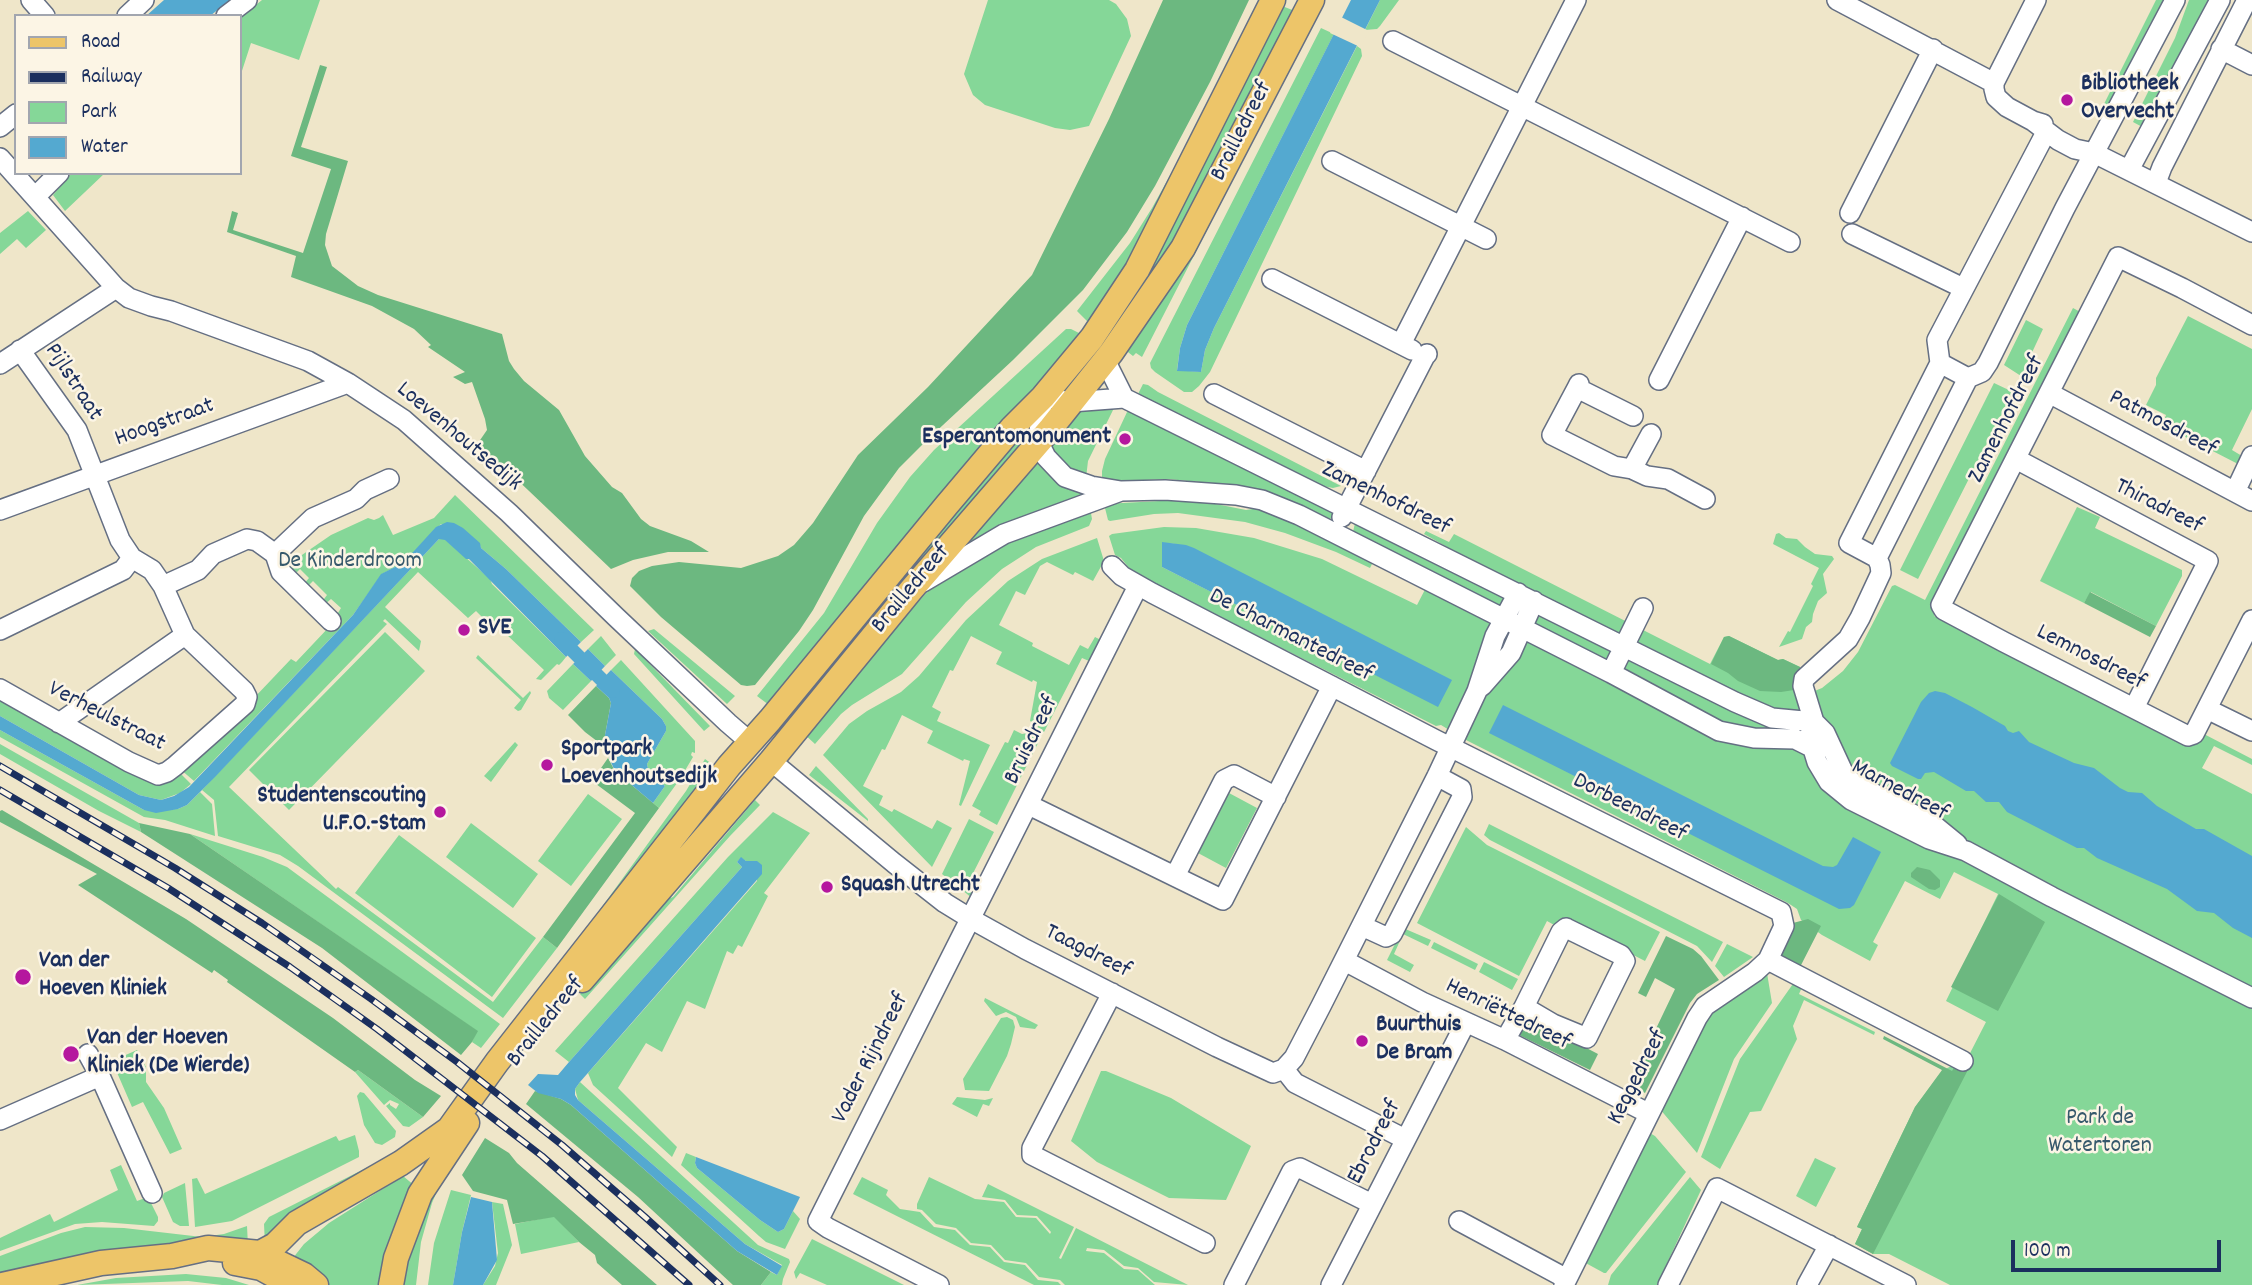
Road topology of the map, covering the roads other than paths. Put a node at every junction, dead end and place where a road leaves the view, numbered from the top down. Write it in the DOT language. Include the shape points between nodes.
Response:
graph roads {
  1 [pos="31,0"];
  2 [pos="144,0"];
  3 [pos="247,0"];
  4 [pos="1273,0"];
  5 [pos="1312,0"];
  6 [pos="1576,0"];
  7 [pos="1837,0"];
  8 [pos="2036,0"];
  9 [pos="2175,0"];
  10 [pos="2220,0"];
  11 [pos="2247,0"];
  12 [pos="43,14"];
  13 [pos="129,14"];
  14 [pos="229,14"];
  15 [pos="1393,41"];
  16 [pos="1933,49"];
  17 [pos="2221,49"];
  18 [pos="2252,65"];
  19 [pos="1994,83"];
  20 [pos="1522,105"];
  21 [pos="14,116"];
  22 [pos="0,127"];
  23 [pos="2038,130"];
  24 [pos="2094,153"];
  25 [pos="1332,161"];
  26 [pos="2129,170"];
  27 [pos="16,175"];
  28 [pos="57,175"];
  29 [pos="2156,183"];
  30 [pos="36,196"];
  31 [pos="1850,213"];
  32 [pos="1742,218"];
  33 [pos="1461,227"];
  34 [pos="2252,232"];
  35 [pos="1852,234"];
  36 [pos="1486,239"];
  37 [pos="1790,242"];
  38 [pos="1272,279"];
  39 [pos="116,288"];
  40 [pos="1963,288"];
  41 [pos="2252,325"];
  42 [pos="1401,344"];
  43 [pos="20,350"];
  44 [pos="1105,360"];
  45 [pos="1940,363"];
  46 [pos="0,364"];
  47 [pos="1968,378"];
  48 [pos="1659,380"];
  49 [pos="348,383"];
  50 [pos="2049,393"];
  51 [pos="1214,394"];
  52 [pos="1043,397"];
  53 [pos="1124,398"];
  54 [pos="1072,402"];
  55 [pos="1633,416"];
  56 [pos="1651,434"];
  57 [pos="1038,441"];
  58 [pos="2252,456"];
  59 [pos="2015,458"];
  60 [pos="1632,469"];
  61 [pos="1366,471"];
  62 [pos="94,476"];
  63 [pos="389,479"];
  64 [pos="1121,491"];
  65 [pos="2243,496"];
  66 [pos="1705,499"];
  67 [pos="1347,508"];
  68 [pos="0,510"];
  69 [pos="1335,532"];
  70 [pos="275,554"];
  71 [pos="132,558"];
  72 [pos="1877,558"];
  73 [pos="1112,566"];
  74 [pos="163,586"];
  75 [pos="1138,586"];
  76 [pos="911,590"];
  77 [pos="1526,597"];
  78 [pos="1941,605"];
  79 [pos="1643,608"];
  80 [pos="2252,620"];
  81 [pos="331,621"];
  82 [pos="1513,623"];
  83 [pos="0,630"];
  84 [pos="185,635"];
  85 [pos="1625,646"];
  86 [pos="2245,650"];
  87 [pos="1611,673"];
  88 [pos="1332,686"];
  89 [pos="0,689"];
  90 [pos="2134,708"];
  91 [pos="2207,709"];
  92 [pos="1814,722"];
  93 [pos="59,723"];
  94 [pos="2252,731"];
  95 [pos="750,742"];
  96 [pos="1450,746"];
  97 [pos="1811,747"];
  98 [pos="771,761"];
  99 [pos="1437,776"];
  100 [pos="1276,797"];
  101 [pos="1029,805"];
  102 [pos="1966,851"];
  103 [pos="1175,876"];
  104 [pos="1784,918"];
  105 [pos="971,919"];
  106 [pos="1362,926"];
  107 [pos="1768,960"];
  108 [pos="1345,961"];
  109 [pos="1112,993"];
  110 [pos="2252,998"];
  111 [pos="1524,1007"];
  112 [pos="1465,1024"];
  113 [pos="1505,1040"];
  114 [pos="88,1054"];
  115 [pos="1963,1061"];
  116 [pos="1284,1069"];
  117 [pos="100,1076"];
  118 [pos="1648,1113"];
  119 [pos="0,1120"];
  120 [pos="451,1134"];
  121 [pos="1405,1139"];
  122 [pos="152,1193"];
  123 [pos="1372,1204"];
  124 [pos="320,1211"];
  125 [pos="1459,1221"];
  126 [pos="1205,1243"];
  127 [pos="1829,1245"];
  128 [pos="260,1253"];
  129 [pos="209,1255"];
  130 [pos="280,1280"];
  131 [pos="1565,1282"];
  132 [pos="390,1284"];
  133 [pos="2,1285"];
  134 [pos="316,1285"];
  135 [pos="939,1285"];
  136 [pos="1234,1285"];
  137 [pos="1331,1285"];
  138 [pos="1668,1285"];
  139 [pos="1807,1285"];
  140 [pos="1906,1285"];
  1 -- 12 [label="street"];
  2 -- 13 [label="street"];
  3 -- 14 [label="street"];
  4 -- 52 [label="main road, Brailledreef" via="1137,270 1092,338"];
  5 -- 44 [label="main road, Brailledreef" via="1183,248"];
  6 -- 20 [label="street"];
  7 -- 16 [label="street"];
  8 -- 19 [label="street"];
  9 -- 24 [label="street, Zamenhofdreef"];
  10 -- 26 [label="street"];
  11 -- 17 [label="street"];
  15 -- 20 [label="street"];
  16 -- 19 [label="street"];
  16 -- 31 [label="street"];
  17 -- 18 [label="street"];
  17 -- 29 [label="street"];
  19 -- 23 [label="street" via="1996,97"];
  20 -- 32 [label="street"];
  20 -- 33 [label="street"];
  21 -- 22 [label="street"];
  23 -- 24 [label="street" via="2075,149"];
  23 -- 40 [label="street"];
  24 -- 26 [label="street"];
  24 -- 47 [label="street, Zamenhofdreef" via="1988,363 1982,372"];
  25 -- 33 [label="street"];
  26 -- 29 [label="street"];
  27 -- 30 [label="street, Loevenhoutsedijk"];
  28 -- 30 [label="street"];
  29 -- 34 [label="street"];
  30 -- 39 [label="street, Loevenhoutsedijk"];
  32 -- 37 [label="street"];
  32 -- 48 [label="street"];
  33 -- 36 [label="street"];
  33 -- 42 [label="street"];
  35 -- 40 [label="street"];
  38 -- 42 [label="street"];
  39 -- 43 [label="street"];
  39 -- 49 [label="street, Loevenhoutsedijk" via="129,298 308,361"];
  40 -- 45 [label="street" via="1937,340"];
  41 -- 50 [label="street, Zamenhofdreef" via="2118,257"];
  42 -- 61 [label="street" via="1426,355"];
  43 -- 46 [label="street"];
  43 -- 62 [label="street, Pijlstraat" via="77,430"];
  44 -- 53 [label="street"];
  44 -- 54 [label="main road, Brailledreef"];
  45 -- 47 [label="street"];
  45 -- 72 [label="street" via="1849,543"];
  47 -- 72 [label="street, Zamenhofdreef"];
  49 -- 62 [label="street, Hoogstraat"];
  49 -- 95 [label="street, Loevenhoutsedijk" via="404,420 491,496"];
  50 -- 59 [label="street, Zamenhofdreef"];
  50 -- 65 [label="street, Patmosdreef"];
  51 -- 61 [label="street"];
  52 -- 54 [label="street"];
  52 -- 57 [label="street"];
  52 -- 95 [label="main road, Brailledreef"];
  53 -- 54 [label="street"];
  53 -- 67 [label="street, Zamenhofdreef"];
  54 -- 57 [label="main road, Brailledreef"];
  55 -- 60 [label="street" via="1578,386 1552,435 1614,466"];
  56 -- 60 [label="street"];
  57 -- 64 [label="street, Zamenhofdreef" via="1065,477"];
  57 -- 76 [label="main road, Brailledreef"];
  58 -- 65 [label="street"];
  59 -- 78 [label="street, Zamenhofdreef"];
  59 -- 90 [label="street, Thiradreef" via="2208,561"];
  60 -- 66 [label="street" via="1668,480"];
  61 -- 67 [label="street"];
  62 -- 68 [label="street, Hoogstraat"];
  62 -- 71 [label="street, Pijlstraat"];
  63 -- 70 [label="street" via="313,517"];
  64 -- 69 [label="street, Zamenhofdreef" via="1236,495 1262,500"];
  64 -- 76 [label="street, Zamenhofdreef" via="1004,534"];
  67 -- 69 [label="street"];
  67 -- 77 [label="street, Zamenhofdreef"];
  69 -- 82 [label="street, Zamenhofdreef"];
  70 -- 74 [label="street" via="247,539 213,554 198,570"];
  70 -- 81 [label="street" via="281,572"];
  71 -- 74 [label="street" via="152,570"];
  71 -- 83 [label="street" via="123,570"];
  72 -- 92 [label="street, Zamenhofdreef" via="1881,573 1848,639 1804,679"];
  73 -- 75 [label="street, De Charmantedreef"];
  74 -- 84 [label="street"];
  75 -- 88 [label="street, De Charmantedreef"];
  75 -- 101 [label="street, Bruisdreef"];
  76 -- 98 [label="main road, Brailledreef"];
  77 -- 82 [label="street"];
  77 -- 85 [label="street, Zamenhofdreef"];
  78 -- 90 [label="street, Lemnosdreef"];
  79 -- 85 [label="street"];
  80 -- 86 [label="street"];
  82 -- 87 [label="street, Zamenhofdreef"];
  82 -- 96 [label="street" via="1511,653 1477,691"];
  84 -- 93 [label="street"];
  84 -- 93 [label="street, Verheulstraat" via="247,697 245,704 175,766 162,775 151,773"];
  85 -- 87 [label="street"];
  85 -- 92 [label="street, Zamenhofdreef" via="1772,718"];
  86 -- 91 [label="street"];
  87 -- 97 [label="street, Zamenhofdreef" via="1719,731 1754,738 1795,738"];
  88 -- 96 [label="street, De Charmantedreef"];
  88 -- 100 [label="street"];
  89 -- 93 [label="street, Verheulstraat"];
  90 -- 91 [label="street, Lemnosdreef" via="2188,736 2194,734"];
  91 -- 94 [label="street"];
  92 -- 97 [label="street"];
  92 -- 102 [label="street, Marnedreef" via="1852,782 1935,826"];
  95 -- 98 [label="main road"];
  95 -- 120 [label="main road, Brailledreef" via="497,1062"];
  96 -- 99 [label="street"];
  96 -- 104 [label="street, Dorbeendreef" via="1781,912"];
  97 -- 102 [label="street, Marnedreef" via="1829,782 1851,800 1929,839"];
  98 -- 105 [label="street, Taagdreef" via="894,863"];
  98 -- 120 [label="main road, Brailledreef"];
  99 -- 106 [label="street"];
  99 -- 106 [label="street" via="1461,789 1462,797 1392,934 1386,937"];
  100 -- 103 [label="street" via="1234,775 1224,780"];
  100 -- 103 [label="street" via="1223,900"];
  101 -- 103 [label="street"];
  101 -- 105 [label="street, Bruisdreef"];
  102 -- 110 [label="street, Marnedreef"];
  104 -- 107 [label="street, Keggedreef"];
  105 -- 109 [label="street, Taagdreef"];
  105 -- 135 [label="street, Vader Rijndreef" via="818,1221"];
  106 -- 108 [label="street"];
  107 -- 115 [label="street"];
  107 -- 118 [label="street, Keggedreef" via="1705,1006"];
  108 -- 112 [label="street, Henriëttedreef"];
  108 -- 116 [label="street"];
  109 -- 116 [label="street, Taagdreef" via="1273,1073"];
  109 -- 126 [label="street" via="1032,1155"];
  111 -- 111 [label="street" via="1566,928 1625,961 1587,1038"];
  111 -- 113 [label="street"];
  112 -- 113 [label="street, Henriëttedreef"];
  112 -- 121 [label="street, Ebrodreef"];
  113 -- 118 [label="street, Henriëttedreef"];
  114 -- 117 [label="street"];
  116 -- 121 [label="street, Taagdreef" via="1295,1083"];
  117 -- 119 [label="street"];
  117 -- 122 [label="street"];
  118 -- 131 [label="street, Keggedreef"];
  120 -- 124 [label="main road"];
  120 -- 132 [label="main road" via="420,1194"];
  121 -- 123 [label="street, Ebrodreef"];
  123 -- 136 [label="street" via="1300,1168 1292,1171"];
  123 -- 137 [label="street, Ebrodreef"];
  124 -- 128 [label="main road"];
  124 -- 130 [label="main road" via="304,1231"];
  125 -- 131 [label="street"];
  127 -- 138 [label="street" via="1717,1188"];
  127 -- 139 [label="street"];
  127 -- 140 [label="street"];
  128 -- 129 [label="main road"];
  128 -- 130 [label="main road"];
  129 -- 130 [label="main road" via="261,1268"];
  129 -- 133 [label="main road" via="101,1263"];
  130 -- 134 [label="main road" via="304,1275"];
}
